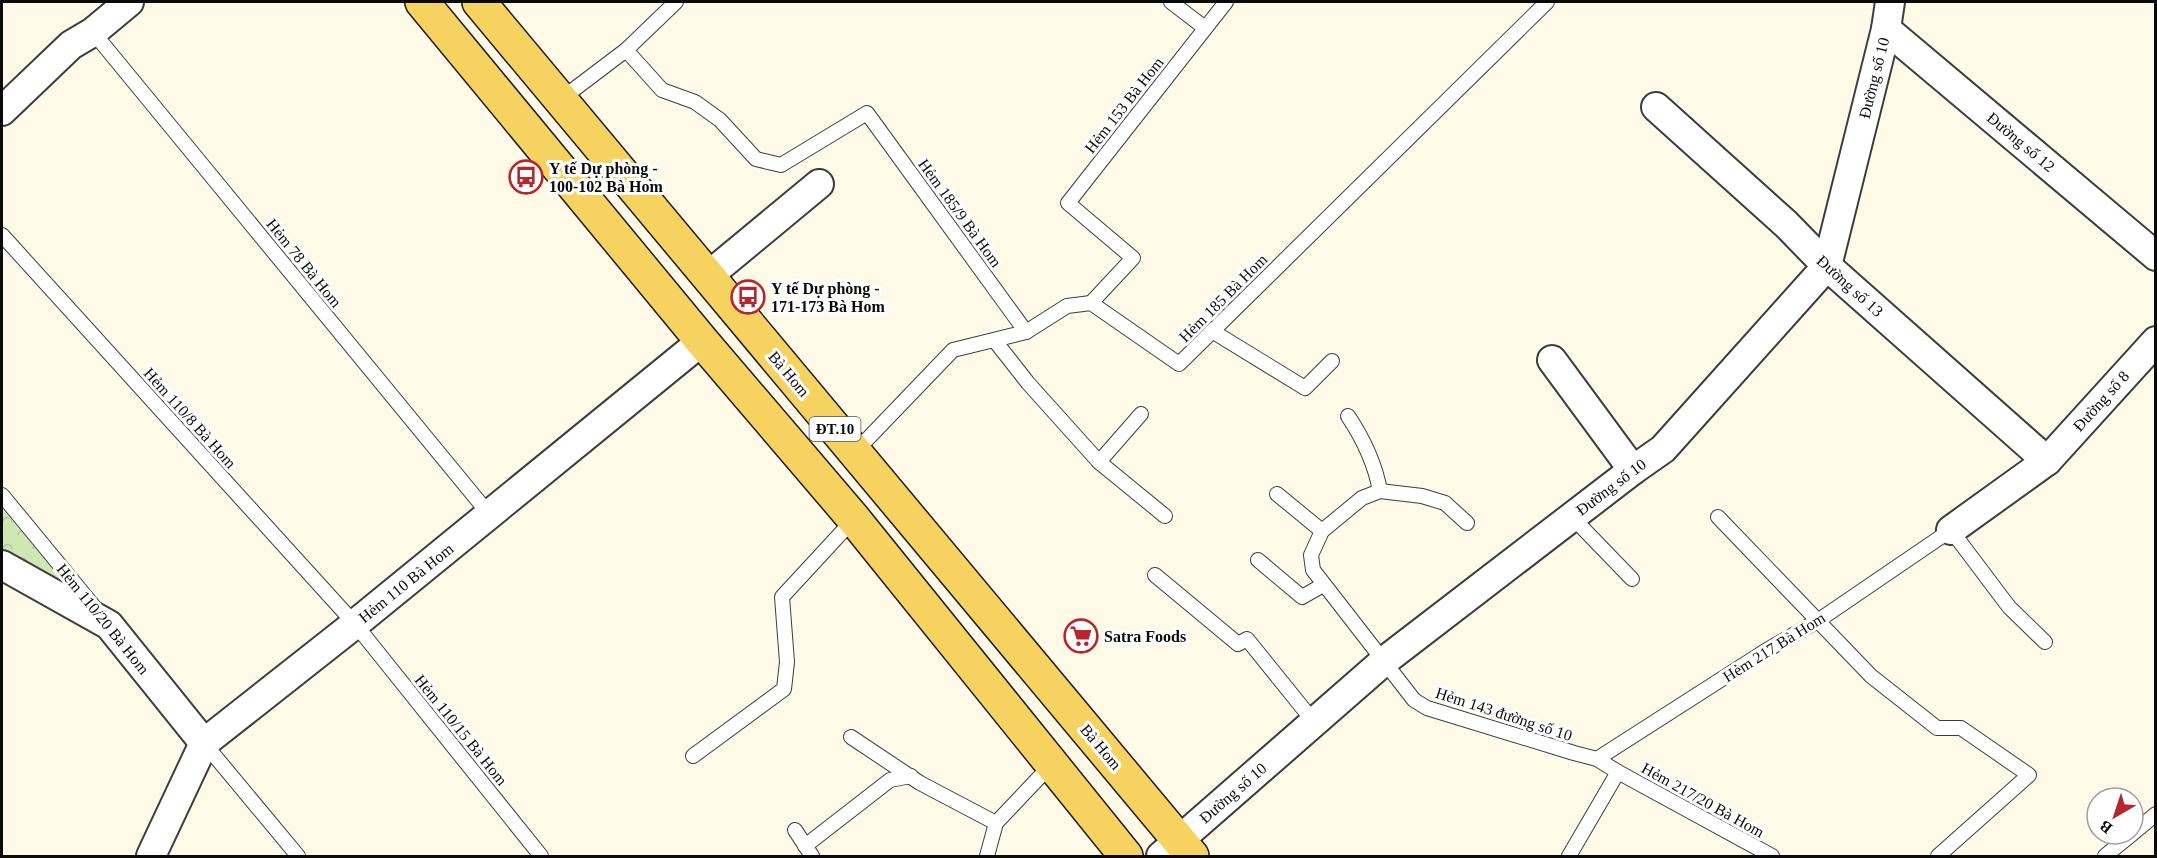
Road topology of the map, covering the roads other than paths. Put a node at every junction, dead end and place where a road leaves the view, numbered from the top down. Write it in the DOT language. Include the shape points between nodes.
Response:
graph roads {
  1 [pos="129,2"];
  2 [pos="422,2"];
  3 [pos="478,2"];
  4 [pos="676,2"];
  5 [pos="1172,2"];
  6 [pos="1226,2"];
  7 [pos="1547,2"];
  8 [pos="1888,15"];
  9 [pos="1205,28"];
  10 [pos="93,32"];
  11 [pos="626,50"];
  12 [pos="560,100"];
  13 [pos="1656,107"];
  14 [pos="2,111"];
  15 [pos="819,184"];
  16 [pos="2,235"];
  17 [pos="2156,256"];
  18 [pos="1827,266"];
  19 [pos="708,276"];
  20 [pos="1092,303"];
  21 [pos="1026,332"];
  22 [pos="1212,332"];
  23 [pos="702,341"];
  24 [pos="995,341"];
  25 [pos="2156,341"];
  26 [pos="1552,360"];
  27 [pos="1332,361"];
  28 [pos="1141,414"];
  29 [pos="1348,416"];
  30 [pos="855,452"];
  31 [pos="2047,461"];
  32 [pos="1099,462"];
  33 [pos="1633,470"];
  34 [pos="1380,491"];
  35 [pos="2,495"];
  36 [pos="1277,495"];
  37 [pos="489,514"];
  38 [pos="1165,516"];
  39 [pos="1572,517"];
  40 [pos="1718,517"];
  41 [pos="854,519"];
  42 [pos="1467,523"];
  43 [pos="1952,530"];
  44 [pos="1322,531"];
  45 [pos="1257,560"];
  46 [pos="2,566"];
  47 [pos="1155,575"];
  48 [pos="1632,579"];
  49 [pos="1323,585"];
  50 [pos="1819,620"];
  51 [pos="355,624"];
  52 [pos="109,625"];
  53 [pos="2045,642"];
  54 [pos="1383,662"];
  55 [pos="1314,722"];
  56 [pos="851,737"];
  57 [pos="204,743"];
  58 [pos="693,756"];
  59 [pos="1597,759"];
  60 [pos="1052,764"];
  61 [pos="1618,772"];
  62 [pos="911,776"];
  63 [pos="996,823"];
  64 [pos="795,831"];
  65 [pos="2118,846"];
  66 [pos="809,851"];
  67 [pos="1177,851"];
  68 [pos="151,856"];
  69 [pos="298,856"];
  70 [pos="541,856"];
  71 [pos="987,856"];
  72 [pos="1126,856"];
  73 [pos="1569,856"];
  74 [pos="1772,856"];
  75 [pos="1938,856"];
  76 [pos="2105,856"];
  1 -- 10 [label="street"];
  2 -- 23 [label="main road, ĐT.10"];
  3 -- 12 [label="main road, Bà Hom / ĐT.10"];
  4 -- 11 [label="lane"];
  5 -- 9 [label="lane"];
  6 -- 9 [label="lane, Hẻm 153 Bà Hom"];
  7 -- 22 [label="lane, Hẻm 185 Bà Hom"];
  8 -- 17 [label="street, Đường số 12"];
  8 -- 18 [label="street, Đường số 10"];
  9 -- 20 [label="lane, Hẻm 153 Bà Hom" via="1068,203 1133,258"];
  10 -- 14 [label="street" via="71,45"];
  10 -- 37 [label="lane, Hẻm 78 Bà Hom"];
  11 -- 12 [label="lane"];
  11 -- 21 [label="lane, Hẻm 185/9 Bà Hom" via="662,90 695,102 720,120 756,159 781,165 867,113"];
  12 -- 19 [label="main road, Bà Hom / ĐT.10"];
  13 -- 18 [label="street, Đường số 13"];
  15 -- 19 [label="street"];
  16 -- 51 [label="lane, Hẻm 110/8 Bà Hom"];
  18 -- 31 [label="street, Đường số 13"];
  18 -- 33 [label="street, Đường số 10" via="1663,449"];
  19 -- 30 [label="main road, Bà Hom / ĐT.10"];
  20 -- 21 [label="lane" via="1067,306"];
  20 -- 22 [label="lane, Hẻm 185 Bà Hom" via="1179,364"];
  21 -- 24 [label="lane"];
  22 -- 27 [label="lane" via="1305,388"];
  23 -- 37 [label="street, Hẻm 110 Bà Hom"];
  23 -- 41 [label="main road, ĐT.10"];
  24 -- 30 [label="lane" via="953,350"];
  24 -- 32 [label="lane"];
  25 -- 31 [label="street, Đường số 8"];
  26 -- 33 [label="street"];
  28 -- 32 [label="lane"];
  29 -- 34 [label="lane" via="1370,455"];
  30 -- 67 [label="main road, Bà Hom / ĐT.10"];
  31 -- 43 [label="street, Hẻm 217 Bà Hom"];
  32 -- 38 [label="lane"];
  33 -- 39 [label="street, Đường số 10"];
  34 -- 42 [label="lane" via="1445,503"];
  34 -- 44 [label="lane" via="1362,498"];
  35 -- 52 [label="lane, Hẻm 110/20 Bà Hom"];
  36 -- 44 [label="lane"];
  37 -- 51 [label="street, Hẻm 110 Bà Hom"];
  39 -- 48 [label="lane"];
  39 -- 54 [label="street, Đường số 10"];
  40 -- 50 [label="lane"];
  41 -- 58 [label="lane" via="782,597 788,662 784,689"];
  41 -- 60 [label="main road, ĐT.10"];
  43 -- 50 [label="lane, Hẻm 217 Bà Hom"];
  43 -- 53 [label="lane" via="2009,607"];
  44 -- 49 [label="lane, Hẻm 143 đường số 10" via="1311,555 1313,570"];
  45 -- 49 [label="lane" via="1302,597"];
  46 -- 52 [label="street"];
  47 -- 55 [label="lane" via="1238,644 1247,639"];
  49 -- 54 [label="lane, Hẻm 143 đường số 10"];
  50 -- 59 [label="lane, Hẻm 217 Bà Hom"];
  50 -- 75 [label="lane" via="1871,676 1937,728 1961,728 2029,775"];
  51 -- 57 [label="street, Hẻm 110 Bà Hom"];
  51 -- 70 [label="lane, Hẻm 110/15 Bà Hom"];
  52 -- 57 [label="street, Hẻm 110/20 Bà Hom"];
  54 -- 55 [label="street, Đường số 10"];
  54 -- 59 [label="lane, Hẻm 143 đường số 10" via="1414,700 1427,708"];
  55 -- 67 [label="street, Đường số 10"];
  56 -- 62 [label="lane"];
  57 -- 68 [label="street, Hẻm 110 Bà Hom"];
  57 -- 69 [label="lane"];
  59 -- 61 [label="lane"];
  60 -- 63 [label="lane"];
  60 -- 72 [label="main road, ĐT.10"];
  61 -- 73 [label="lane"];
  61 -- 74 [label="lane, Hẻm 217/20 Bà Hom"];
  62 -- 63 [label="lane"];
  62 -- 66 [label="lane" via="890,780"];
  63 -- 71 [label="lane"];
  64 -- 66 [label="lane"];
  65 -- 76 [label="lane"];
}
